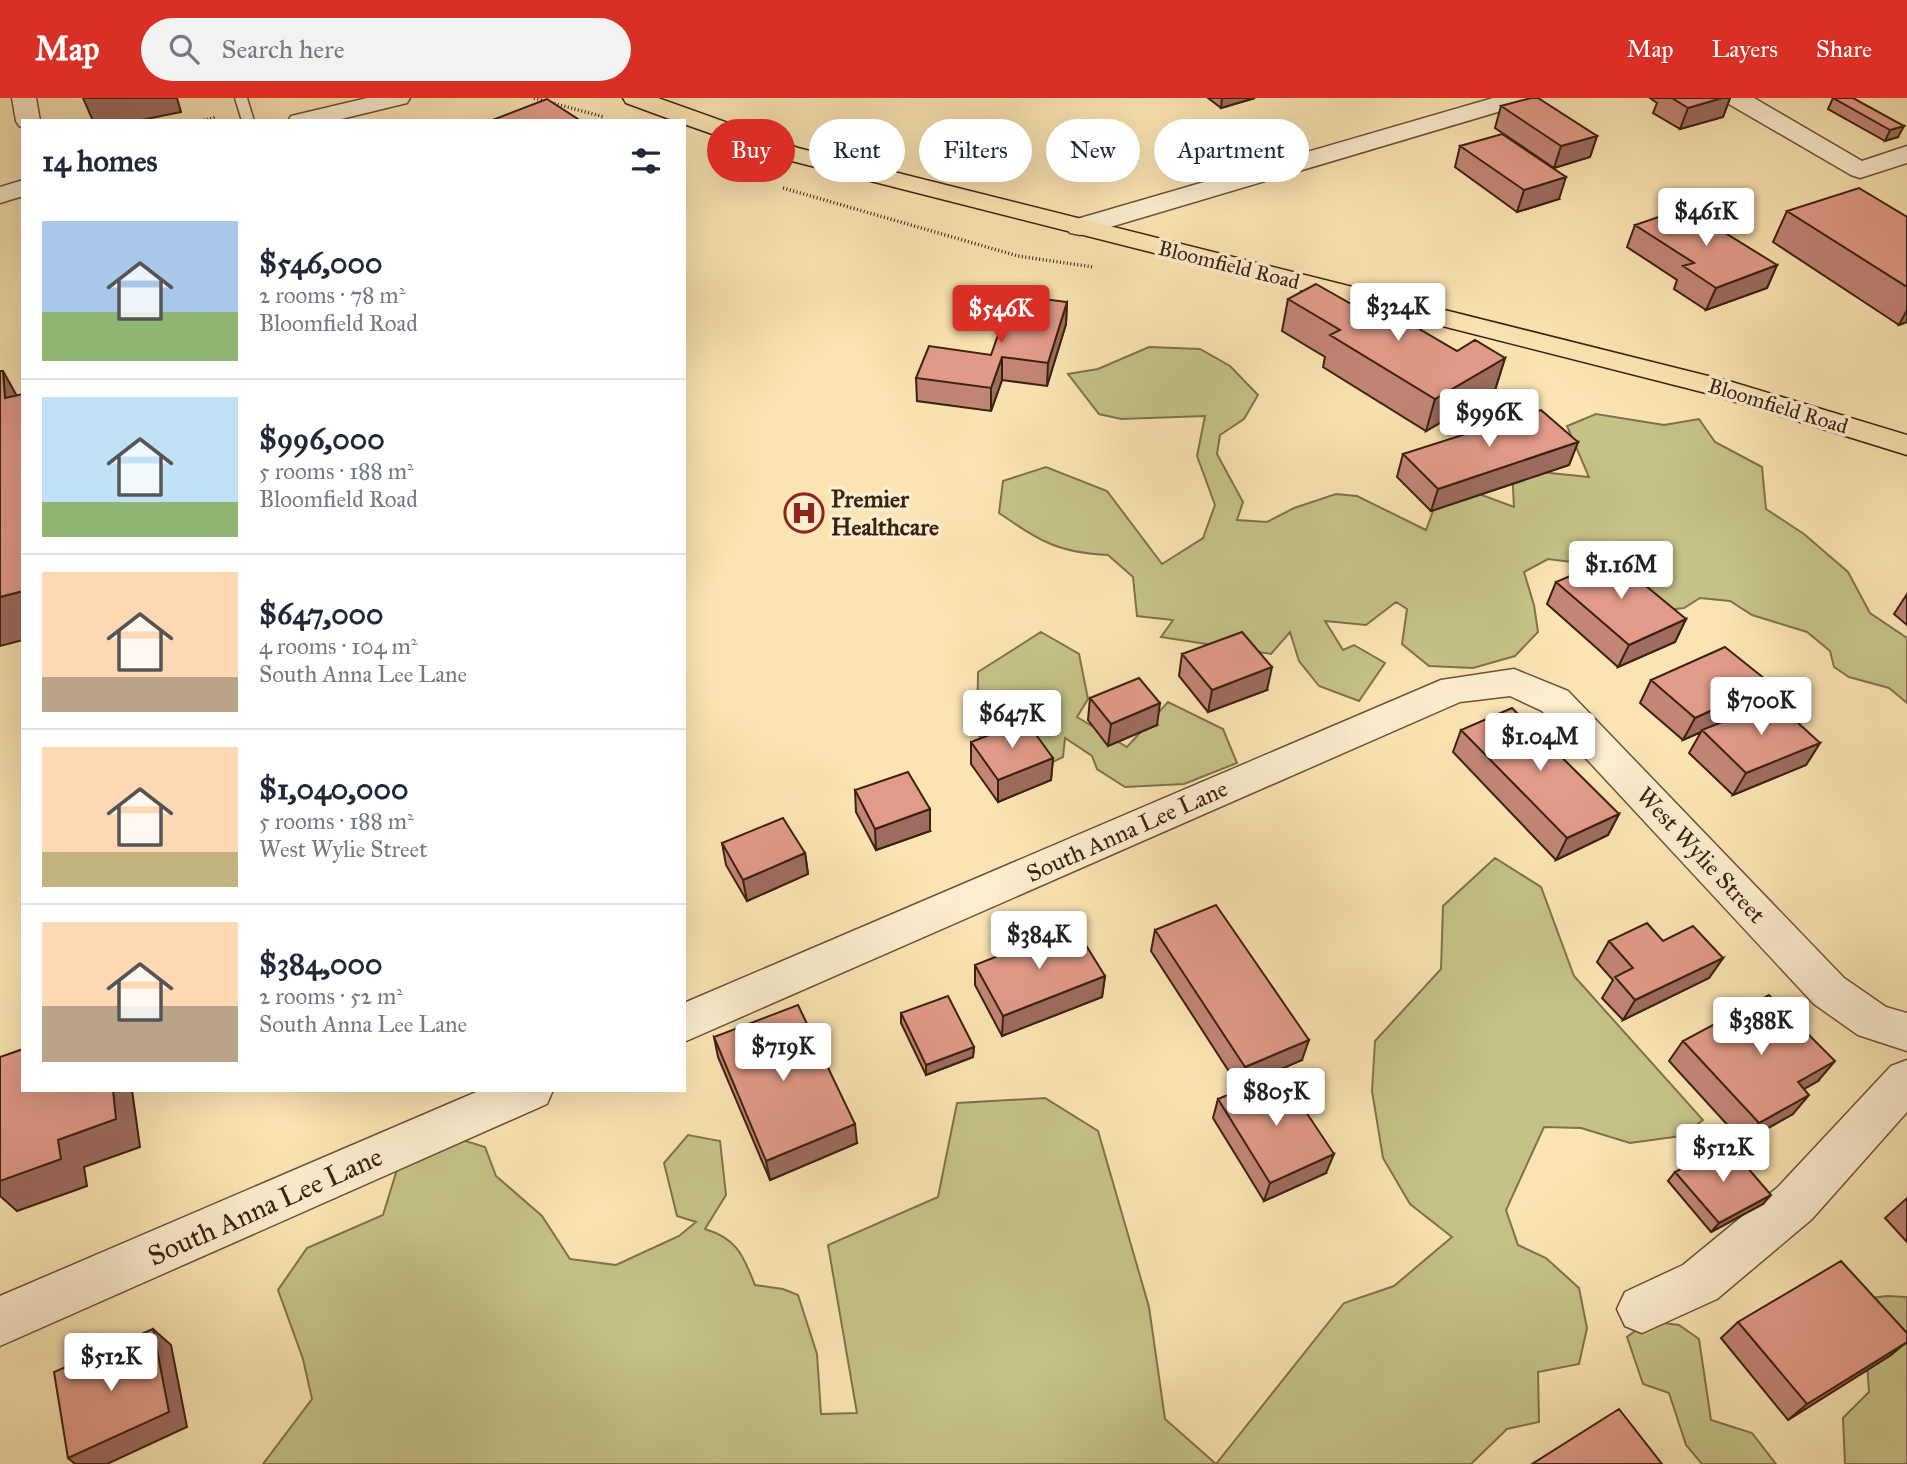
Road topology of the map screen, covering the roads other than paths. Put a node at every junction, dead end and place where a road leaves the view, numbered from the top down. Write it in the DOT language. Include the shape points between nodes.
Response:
graph roads {
  1 [pos="24,98"];
  2 [pos="240,98"];
  3 [pos="398,98"];
  4 [pos="635,98"];
  5 [pos="1519,98"];
  6 [pos="1736,98"];
  7 [pos="28,119"];
  8 [pos="247,119"];
  9 [pos="309,119"];
  10 [pos="1907,154"];
  11 [pos="21,189"];
  12 [pos="0,195"];
  13 [pos="1080,227"];
  14 [pos="1907,445"];
  15 [pos="1454,688"];
  16 [pos="686,1022"];
  17 [pos="1907,1032"];
  18 [pos="1907,1080"];
  19 [pos="526,1092"];
  20 [pos="1642,1309"];
  21 [pos="0,1321"];
  1 -- 7 [label="street"];
  2 -- 8 [label="lane"];
  3 -- 9 [label="street"];
  4 -- 13 [label="main road, Bloomfield Road" via="789,153"];
  5 -- 13 [label="street"];
  6 -- 10 [label="street" via="1860,170"];
  11 -- 12 [label="street"];
  13 -- 14 [label="main road, Bloomfield Road" via="1721,388"];
  15 -- 16 [label="street, South Anna Lee Lane"];
  15 -- 17 [label="street, West Wylie Street" via="1514,682 1555,701 1829,991 1873,1022"];
  18 -- 20 [label="street" via="1795,1203 1700,1282"];
  19 -- 21 [label="street, South Anna Lee Lane"];
}
